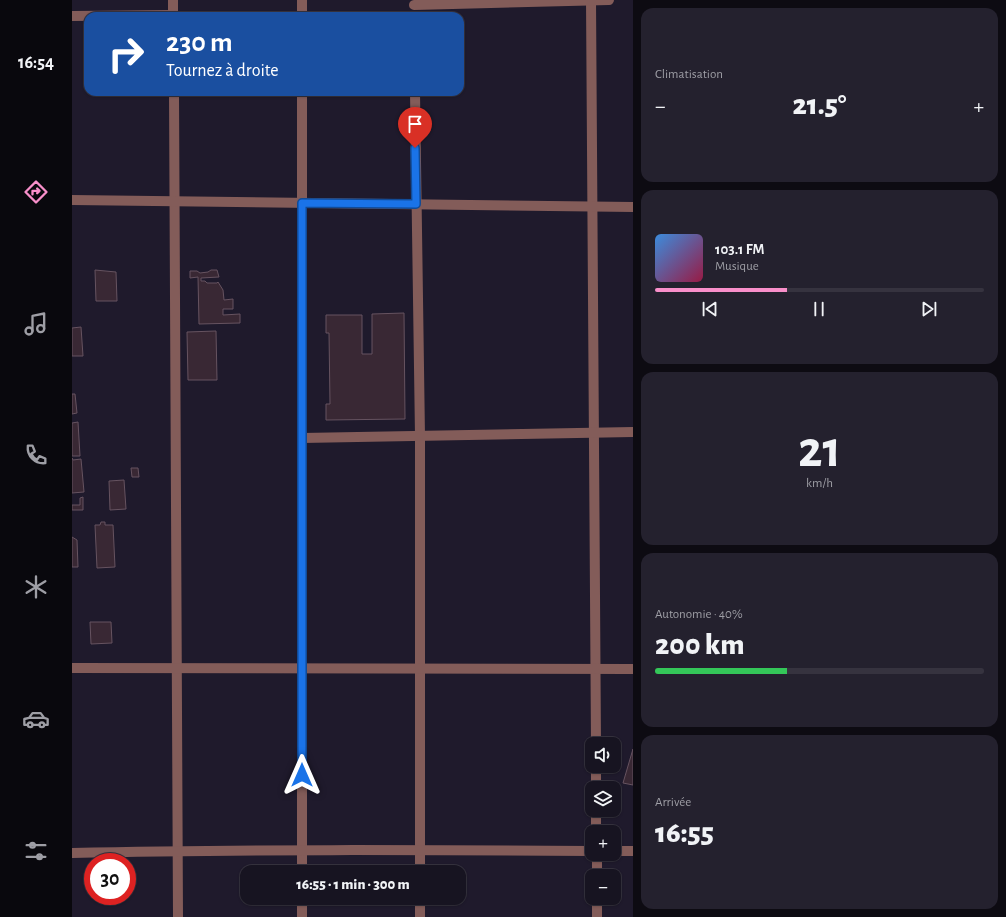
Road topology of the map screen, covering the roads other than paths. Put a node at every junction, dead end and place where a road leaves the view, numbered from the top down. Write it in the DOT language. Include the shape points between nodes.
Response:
graph roads {
  1 [pos="173,0"];
  2 [pos="302,0"];
  3 [pos="591,0"];
  4 [pos="610,0"];
  5 [pos="414,3"];
  6 [pos="174,12"];
  7 [pos="302,12"];
  8 [pos="72,16"];
  9 [pos="84,16"];
  10 [pos="174,96"];
  11 [pos="302,96"];
  12 [pos="415,96"];
  13 [pos="72,200"];
  14 [pos="174,201"];
  15 [pos="302,203"];
  16 [pos="416,204"];
  17 [pos="593,207"];
  18 [pos="633,207"];
  19 [pos="594,432"];
  20 [pos="633,432"];
  21 [pos="420,436"];
  22 [pos="302,438"];
  23 [pos="72,668"];
  24 [pos="177,668"];
  25 [pos="419,668"];
  26 [pos="302,669"];
  27 [pos="595,669"];
  28 [pos="633,669"];
  29 [pos="596,737"];
  30 [pos="302,850"];
  31 [pos="419,850"];
  32 [pos="178,851"];
  33 [pos="585,851"];
  34 [pos="621,851"];
  35 [pos="633,851"];
  36 [pos="72,853"];
  37 [pos="302,865"];
  38 [pos="420,865"];
  39 [pos="302,905"];
  40 [pos="420,905"];
  41 [pos="597,905"];
  42 [pos="178,917"];
  43 [pos="302,917"];
  44 [pos="420,917"];
  45 [pos="597,917"];
  1 -- 6 [label="street"];
  2 -- 7 [label="street"];
  3 -- 4 [label="street"];
  3 -- 5 [label="street"];
  3 -- 17 [label="street"];
  8 -- 9 [label="street"];
  10 -- 14 [label="street"];
  11 -- 15 [label="street"];
  12 -- 16 [label="street"];
  13 -- 14 [label="street"];
  14 -- 15 [label="street"];
  14 -- 24 [label="street"];
  15 -- 16 [label="street"];
  15 -- 22 [label="street"];
  16 -- 17 [label="street"];
  16 -- 21 [label="street"];
  17 -- 18 [label="street"];
  17 -- 19 [label="street"];
  19 -- 20 [label="street"];
  19 -- 21 [label="street"];
  19 -- 27 [label="street"];
  21 -- 22 [label="street"];
  21 -- 25 [label="street"];
  22 -- 26 [label="street"];
  23 -- 24 [label="street"];
  24 -- 26 [label="street"];
  24 -- 32 [label="street"];
  25 -- 26 [label="street"];
  25 -- 27 [label="street"];
  25 -- 31 [label="street"];
  26 -- 30 [label="street"];
  27 -- 28 [label="street"];
  27 -- 29 [label="street"];
  30 -- 31 [label="street"];
  30 -- 32 [label="street"];
  30 -- 37 [label="street"];
  31 -- 33 [label="street"];
  31 -- 38 [label="street"];
  32 -- 36 [label="street"];
  32 -- 42 [label="street"];
  34 -- 35 [label="street"];
  39 -- 43 [label="street"];
  40 -- 44 [label="street"];
  41 -- 45 [label="street"];
}
